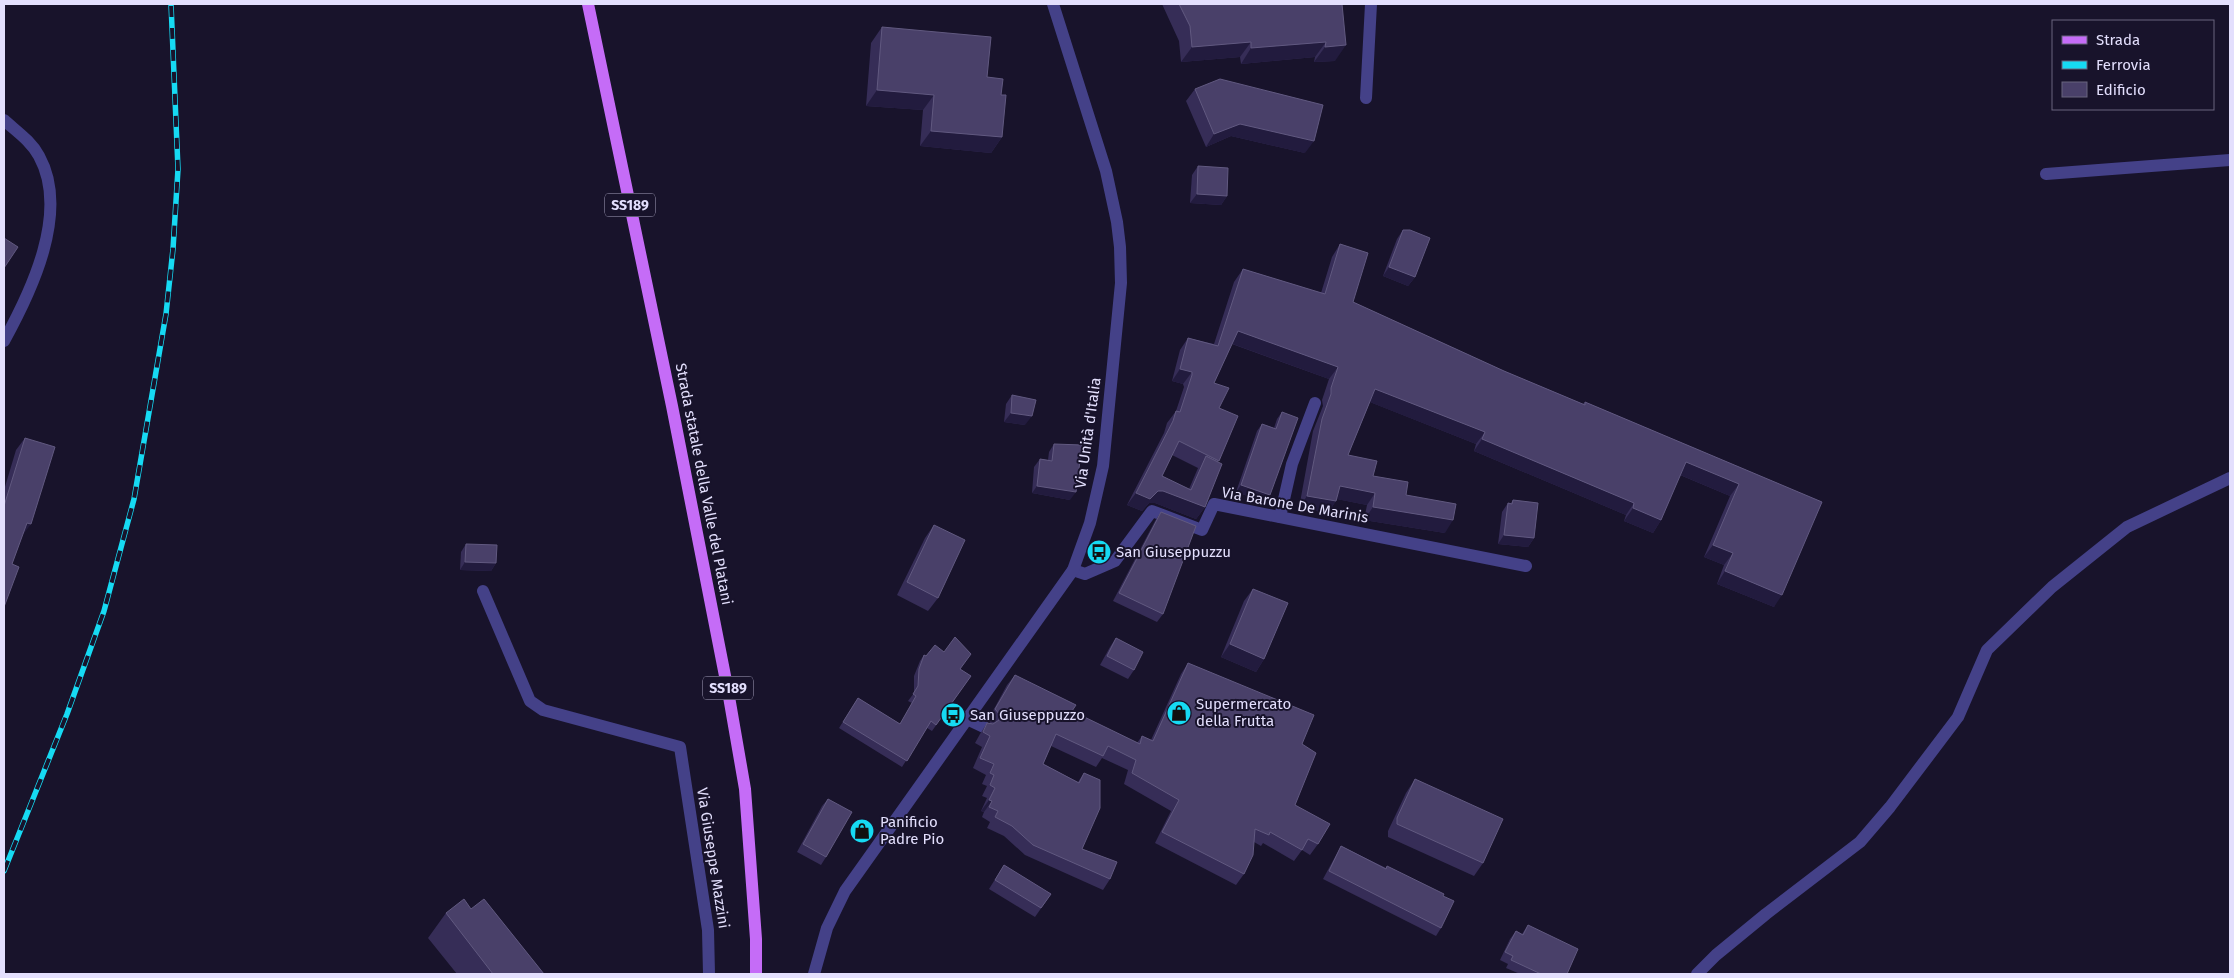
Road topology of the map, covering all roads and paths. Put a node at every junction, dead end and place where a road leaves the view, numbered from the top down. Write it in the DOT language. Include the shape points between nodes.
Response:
graph roads {
  1 [pos="588,4"];
  2 [pos="1053,4"];
  3 [pos="1371,4"];
  4 [pos="1366,98"];
  5 [pos="4,120"];
  6 [pos="2230,160"];
  7 [pos="2046,174"];
  8 [pos="4,341"];
  9 [pos="1315,403"];
  10 [pos="2230,478"];
  11 [pos="1280,517"];
  12 [pos="1526,566"];
  13 [pos="1073,570"];
  14 [pos="483,590"];
  15 [pos="967,719"];
  16 [pos="984,727"];
  17 [pos="709,974"];
  18 [pos="756,974"];
  19 [pos="814,974"];
  20 [pos="1697,974"];
  1 -- 18 [label="main road, Strada statale della Valle del Platani / SS189" via="672,406 745,789"];
  2 -- 13 [label="street, Via Unità d'Italia" via="1106,171 1120,247 1121,284 1103,466 1090,523"];
  3 -- 4 [label="street"];
  5 -- 8 [label="street" via="39,155 48,180 50,208 46,247 21,310"];
  6 -- 7 [label="street"];
  9 -- 11 [label="street" via="1292,464"];
  10 -- 20 [label="street" via="2127,528 2052,588 1987,650 1958,717 1860,842 1766,914"];
  11 -- 12 [label="street, Via Barone De Marinis"];
  11 -- 13 [label="street, Via Barone De Marinis" via="1214,504 1202,530 1152,511 1115,561 1085,574"];
  13 -- 15 [label="street, Via Unità d'Italia"];
  14 -- 17 [label="street, Via Giuseppe Mazzini" via="530,701 543,710 680,747 708,930"];
  15 -- 16 [label="street"];
  15 -- 19 [label="street, Via Unità d'Italia" via="845,891 827,928"];
}
